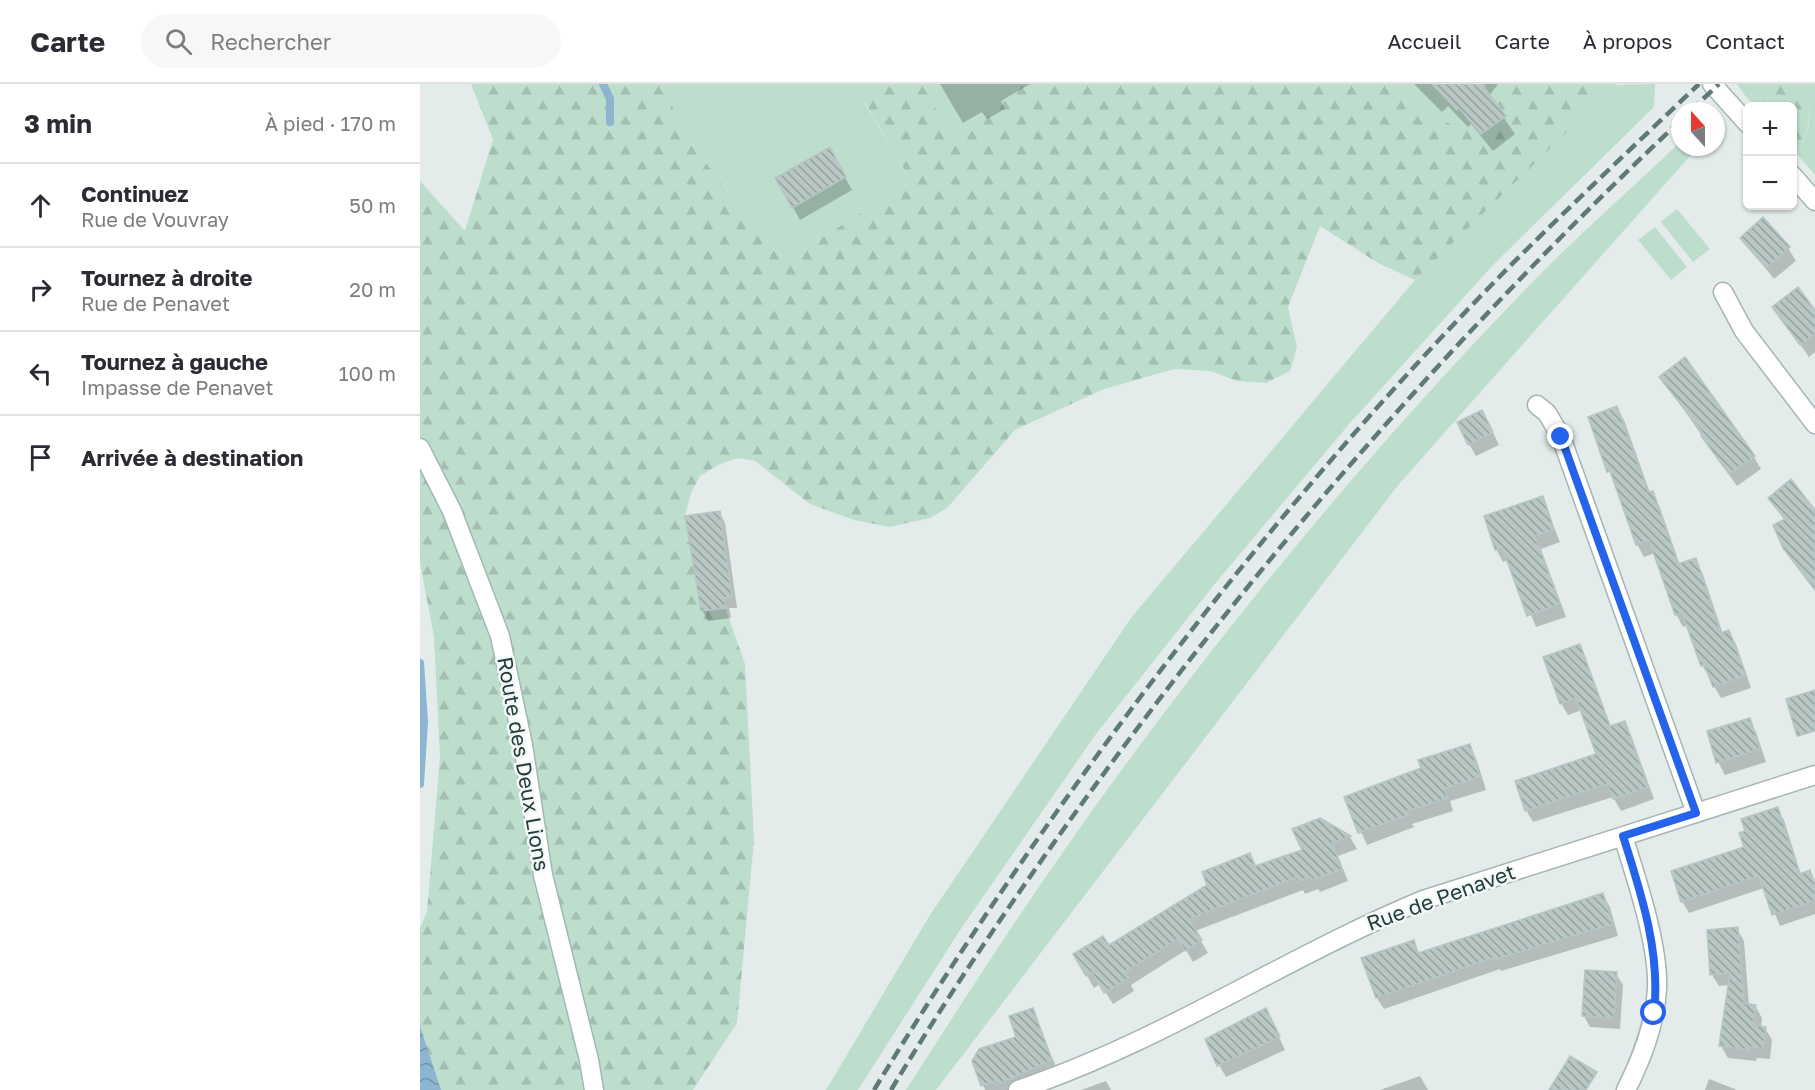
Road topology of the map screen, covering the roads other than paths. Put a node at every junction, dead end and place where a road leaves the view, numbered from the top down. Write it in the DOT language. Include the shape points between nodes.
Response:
graph roads {
  1 [pos="1712,84"];
  2 [pos="1743,118"];
  3 [pos="1797,181"];
  4 [pos="1815,201"];
  5 [pos="1723,292"];
  6 [pos="1537,405"];
  7 [pos="1815,424"];
  8 [pos="420,448"];
  9 [pos="1815,775"];
  10 [pos="1696,813"];
  11 [pos="1623,836"];
  12 [pos="594,1090"];
  13 [pos="1018,1090"];
  14 [pos="1626,1090"];
  1 -- 2 [label="street"];
  3 -- 4 [label="street"];
  5 -- 7 [label="street" via="1744,331"];
  6 -- 10 [label="street" via="1547,413 1561,437"];
  8 -- 12 [label="street, Route des Deux Lions" via="452,511 500,636 523,745 543,875"];
  9 -- 10 [label="street, Rue de Penavet"];
  10 -- 11 [label="street, Rue de Penavet"];
  11 -- 13 [label="street, Rue de Penavet" via="1391,913 1125,1049"];
  11 -- 14 [label="street" via="1652,943 1657,987 1648,1040"];
}
